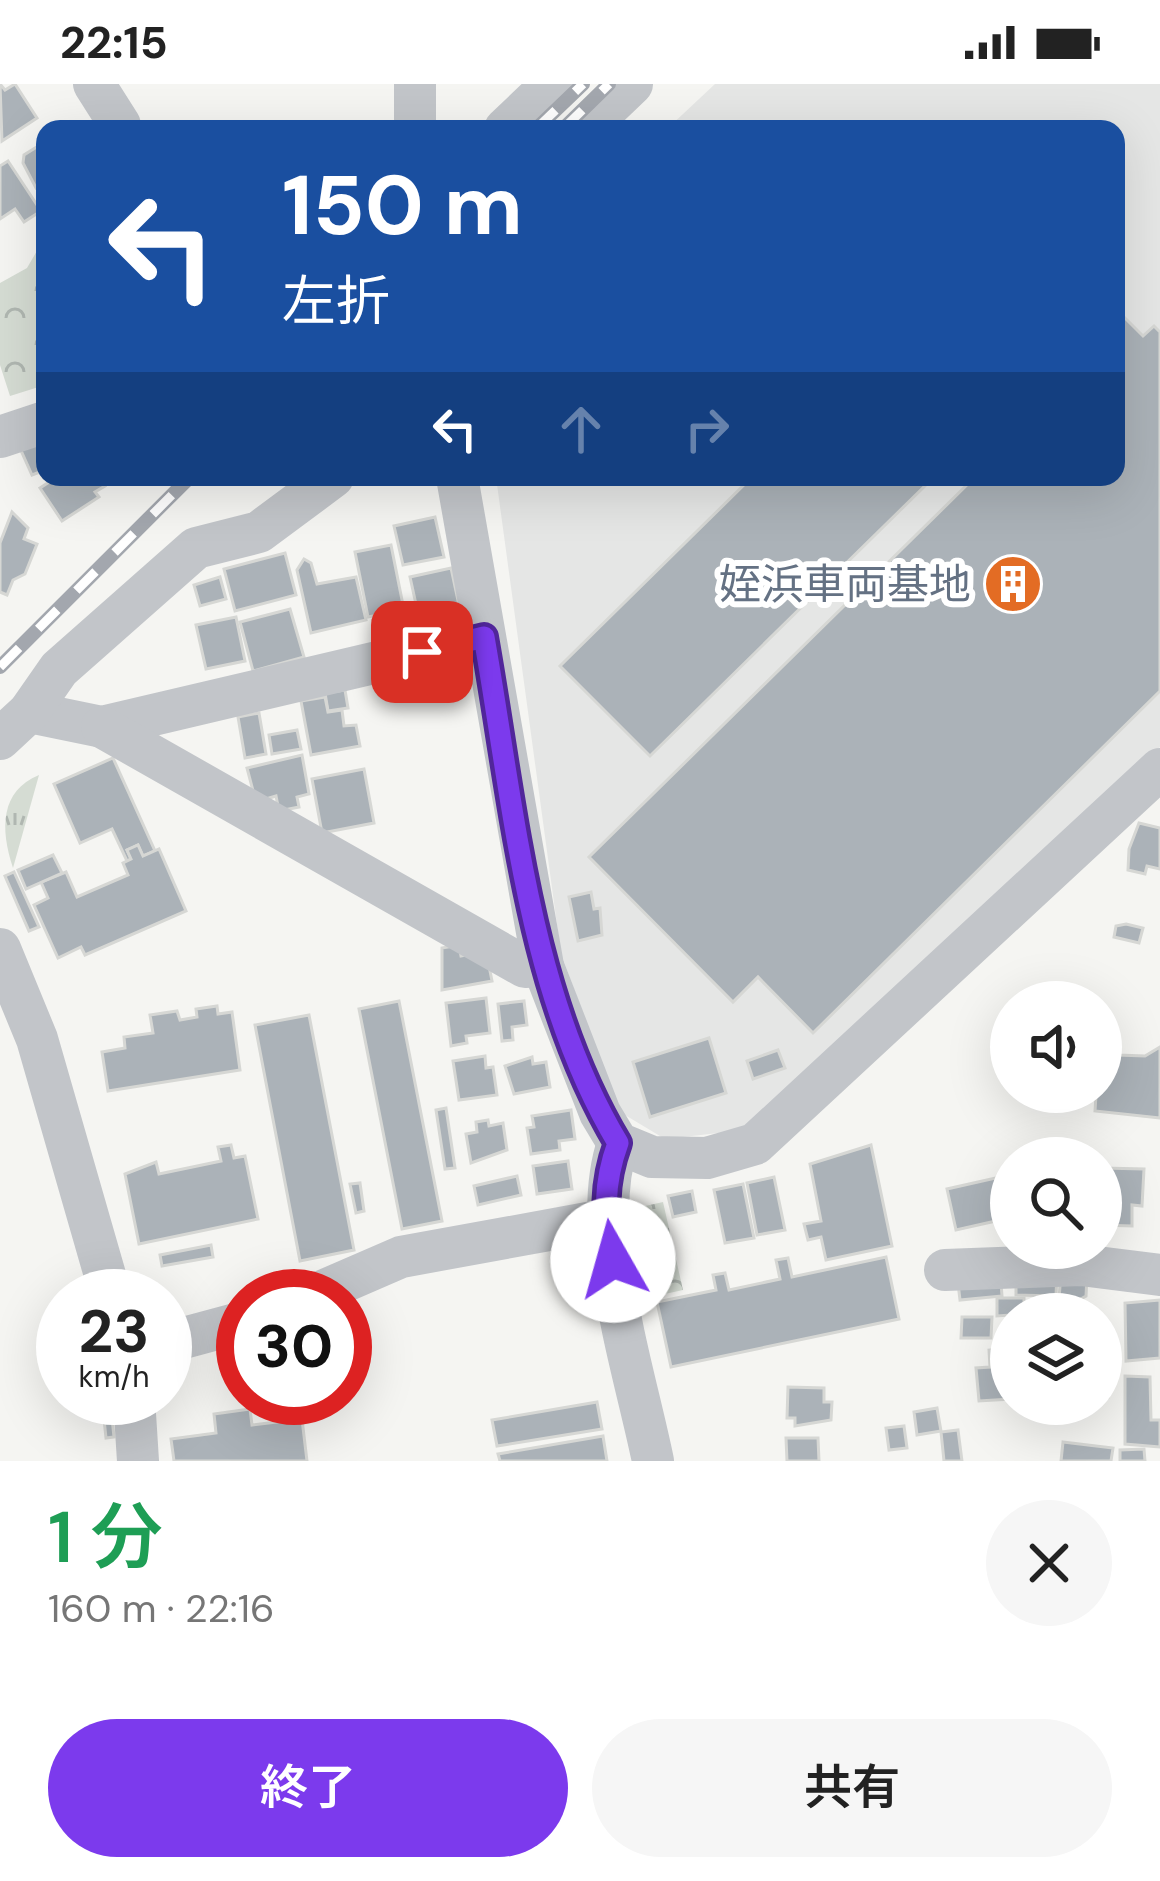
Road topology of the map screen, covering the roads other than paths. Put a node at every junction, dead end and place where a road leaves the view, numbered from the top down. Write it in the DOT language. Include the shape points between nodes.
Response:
graph roads {
  1 [pos="94,84"];
  2 [pos="415,84"];
  3 [pos="551,84"];
  4 [pos="632,84"];
  5 [pos="121,113"];
  6 [pos="415,120"];
  7 [pos="514,120"];
  8 [pos="594,120"];
  9 [pos="36,425"];
  10 [pos="0,437"];
  11 [pos="321,486"];
  12 [pos="459,486"];
  13 [pos="484,637"];
  14 [pos="15,726"];
  15 [pos="102,727"];
  16 [pos="1160,769"];
  17 [pos="0,949"];
  18 [pos="543,966"];
  19 [pos="618,1143"];
  20 [pos="604,1220"];
  21 [pos="103,1269"];
  22 [pos="372,1270"];
  23 [pos="945,1270"];
  24 [pos="1160,1275"];
  25 [pos="136,1425"];
  26 [pos="138,1461"];
  27 [pos="653,1461"];
  1 -- 5 [label="street"];
  2 -- 6 [label="street"];
  3 -- 7 [label="street"];
  4 -- 8 [label="street"];
  9 -- 10 [label="street"];
  11 -- 14 [label="street" via="259,532 196,548 59,669"];
  12 -- 13 [label="street"];
  13 -- 15 [label="street"];
  13 -- 18 [label="street"];
  14 -- 15 [label="street"];
  15 -- 18 [label="street" via="525,968"];
  16 -- 19 [label="street" via="755,1144 707,1158 652,1157"];
  17 -- 21 [label="street" via="37,1039"];
  18 -- 19 [label="street"];
  19 -- 20 [label="street"];
  20 -- 22 [label="street"];
  20 -- 27 [label="street"];
  23 -- 24 [label="street" via="1081,1265"];
  25 -- 26 [label="street"];
}
